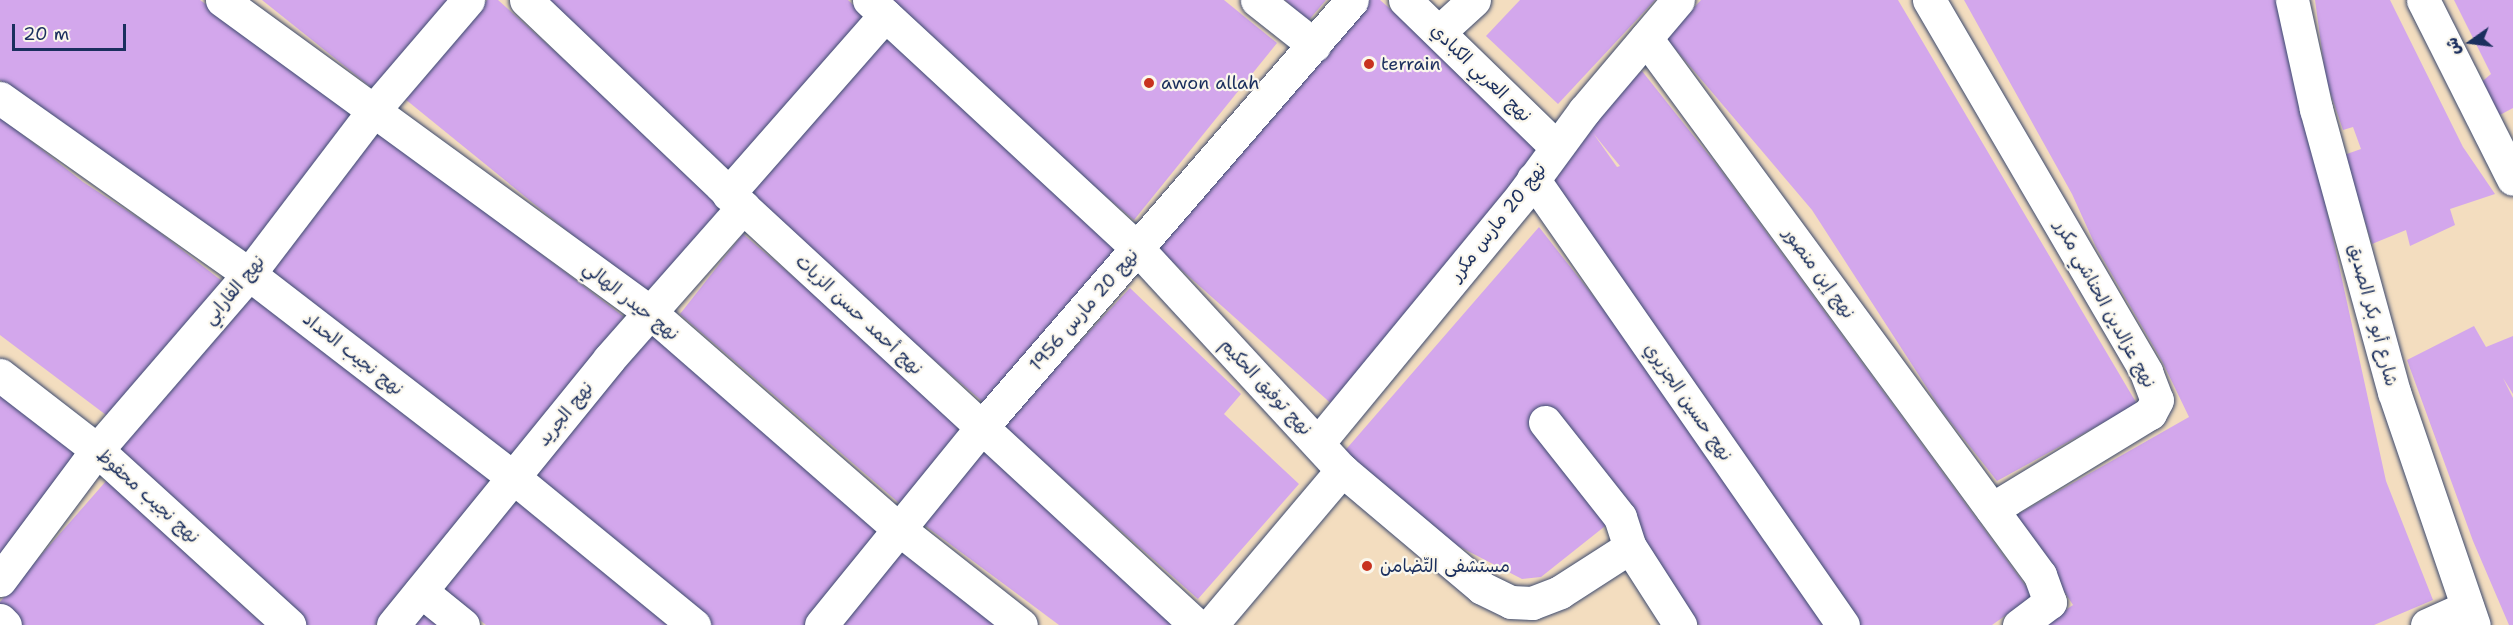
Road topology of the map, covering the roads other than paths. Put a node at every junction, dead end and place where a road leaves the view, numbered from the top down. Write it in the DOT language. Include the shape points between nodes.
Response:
graph roads {
  1 [pos="222,0"];
  2 [pos="468,0"];
  3 [pos="526,0"];
  4 [pos="1257,0"];
  5 [pos="1352,0"];
  6 [pos="1405,0"];
  7 [pos="1474,0"];
  8 [pos="1678,0"];
  9 [pos="1929,0"];
  10 [pos="2292,0"];
  11 [pos="2423,0"];
  12 [pos="877,8"];
  13 [pos="1440,31"];
  14 [pos="1646,38"];
  15 [pos="1314,45"];
  16 [pos="0,98"];
  17 [pos="373,111"];
  18 [pos="1556,147"];
  19 [pos="1533,179"];
  20 [pos="2513,179"];
  21 [pos="736,201"];
  22 [pos="1137,248"];
  23 [pos="249,274"];
  24 [pos="651,313"];
  25 [pos="0,375"];
  26 [pos="1545,422"];
  27 [pos="981,428"];
  28 [pos="1318,443"];
  29 [pos="97,450"];
  30 [pos="1342,470"];
  31 [pos="513,477"];
  32 [pos="1992,509"];
  33 [pos="899,529"];
  34 [pos="1629,547"];
  35 [pos="0,580"];
  36 [pos="421,591"];
  37 [pos="2470,616"];
  38 [pos="0,620"];
  39 [pos="5,625"];
  40 [pos="289,625"];
  41 [pos="393,625"];
  42 [pos="463,625"];
  43 [pos="694,625"];
  44 [pos="821,625"];
  45 [pos="1021,625"];
  46 [pos="1196,625"];
  47 [pos="1211,625"];
  48 [pos="1680,625"];
  49 [pos="1843,625"];
  50 [pos="2019,625"];
  51 [pos="2427,625"];
  1 -- 17 [label="street, نهج حيدر الهالي"];
  2 -- 17 [label="street, نهج الفارابي"];
  3 -- 21 [label="street, نهج أحمد حسن الزيات"];
  4 -- 15 [label="street"];
  5 -- 15 [label="street, نهج 20 مارس 1956"];
  6 -- 13 [label="street, نهج العربي الكبادي"];
  7 -- 13 [label="street"];
  8 -- 14 [label="street, نهج 20 مارس مكرر"];
  9 -- 32 [label="street, نهج عزالدين الحناشي مكرر" via="2146,372 2157,400 2150,413"];
  10 -- 37 [label="street, شارع أبو بكر الصديق" via="2316,110 2394,392"];
  11 -- 20 [label="street"];
  12 -- 21 [label="street, نهج الجريد"];
  12 -- 22 [label="street, نهج توفيق الحكيم"];
  13 -- 18 [label="street, نهج العربي الكبادي"];
  14 -- 18 [label="street, نهج 20 مارس مكرر"];
  14 -- 32 [label="street, نهج إبن منصور"];
  15 -- 22 [label="street, نهج 20 مارس 1956"];
  16 -- 23 [label="street, نهج نجيب الحداد"];
  17 -- 23 [label="street, نهج الفارابي"];
  17 -- 24 [label="street, نهج حيدر الهالي"];
  18 -- 19 [label="street, نهج 20 مارس مكرر"];
  19 -- 28 [label="street, نهج 20 مارس مكرر"];
  19 -- 49 [label="street, نهج حسين الجزيري"];
  21 -- 24 [label="street, نهج الجريد"];
  21 -- 27 [label="street, نهج أحمد حسن الزيات"];
  22 -- 27 [label="street, نهج 20 مارس 1956"];
  22 -- 28 [label="street, نهج توفيق الحكيم"];
  23 -- 29 [label="street, نهج الفارابي"];
  23 -- 31 [label="street, نهج نجيب الحداد"];
  24 -- 31 [label="street, نهج الجريد"];
  24 -- 33 [label="street, نهج حيدر الهالي"];
  25 -- 29 [label="street, نهج نجيب محفوظ"];
  26 -- 34 [label="street" via="1620,517"];
  27 -- 33 [label="street, نهج 20 مارس 1956"];
  27 -- 46 [label="street, نهج أحمد حسن الزيات"];
  28 -- 30 [label="street, نهج توفيق الحكيم"];
  29 -- 35 [label="street, نهج الفارابي"];
  29 -- 40 [label="street, نهج نجيب محفوظ"];
  30 -- 34 [label="street, نهج توفيق الحكيم" via="1482,588 1511,602 1532,603 1560,592"];
  30 -- 47 [label="street"];
  31 -- 36 [label="street, نهج الجريد"];
  31 -- 43 [label="street, نهج نجيب الحداد"];
  32 -- 50 [label="street" via="2050,595 2046,608"];
  33 -- 44 [label="street, نهج 20 مارس 1956"];
  33 -- 45 [label="street, نهج حيدر الهالي"];
  34 -- 48 [label="street"];
  36 -- 41 [label="street, نهج الجريد"];
  36 -- 42 [label="street"];
  37 -- 51 [label="street"];
  38 -- 39 [label="street"];
}
